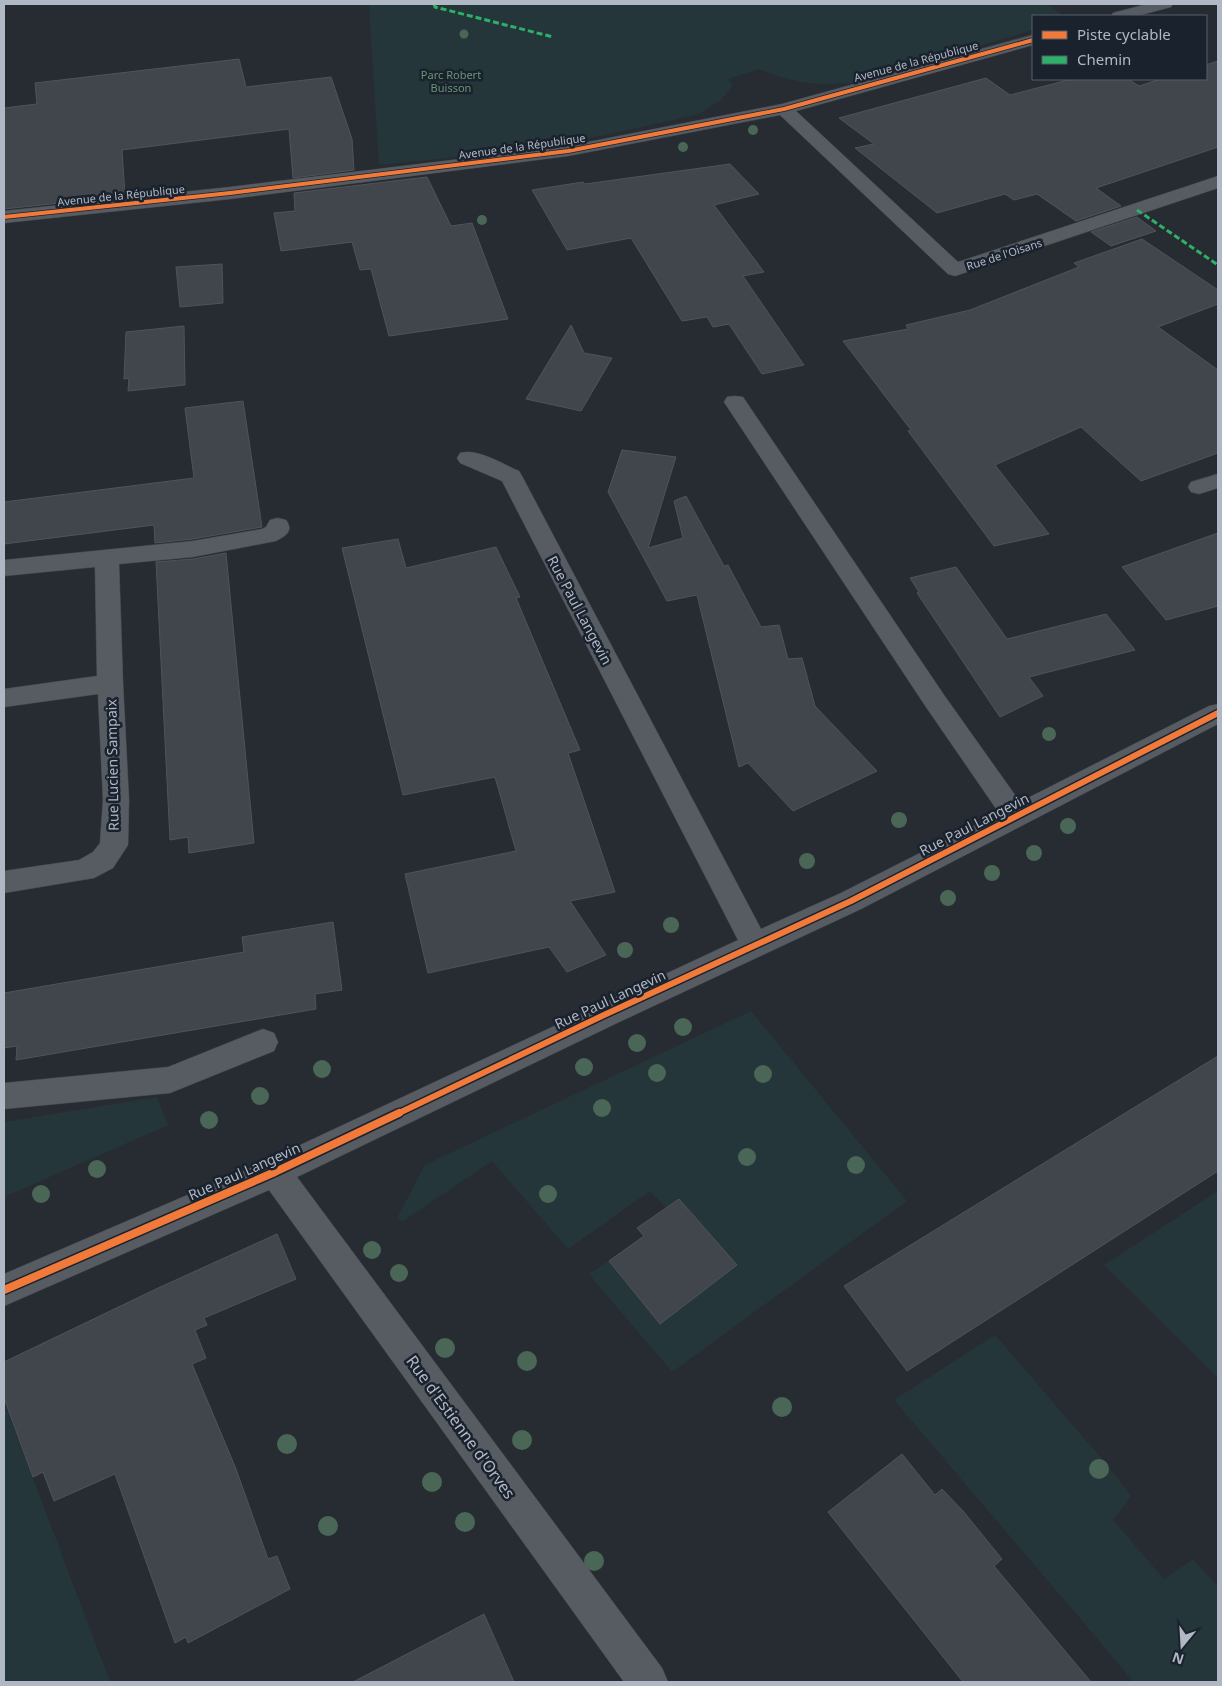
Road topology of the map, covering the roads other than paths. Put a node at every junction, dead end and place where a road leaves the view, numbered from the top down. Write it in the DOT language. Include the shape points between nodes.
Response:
graph roads {
  1 [pos="1165,4"];
  2 [pos="1123,15"];
  3 [pos="1032,40"];
  4 [pos="784,109"];
  5 [pos="1218,182"];
  6 [pos="4,217"];
  7 [pos="735,402"];
  8 [pos="468,458"];
  9 [pos="278,525"];
  10 [pos="107,558"];
  11 [pos="4,568"];
  12 [pos="110,684"];
  13 [pos="4,698"];
  14 [pos="1218,713"];
  15 [pos="1015,816"];
  16 [pos="4,882"];
  17 [pos="755,945"];
  18 [pos="262,1042"];
  19 [pos="4,1096"];
  20 [pos="275,1172"];
  21 [pos="4,1290"];
  22 [pos="648,1682"];
  1 -- 2 [label="street"];
  3 -- 4 [label="street, Avenue de la République"];
  4 -- 5 [label="street, Rue de l'Oisans" via="955,270"];
  4 -- 6 [label="street, Avenue de la République" via="568,151 230,194"];
  7 -- 15 [label="street, Rue Paul Langevin"];
  8 -- 17 [label="street, Rue Paul Langevin" via="510,476"];
  9 -- 10 [label="street" via="278,531 268,536 193,550"];
  10 -- 11 [label="street"];
  10 -- 12 [label="street, Rue Lucien Sampaix"];
  12 -- 13 [label="street, Rue Lucien Sampaix"];
  12 -- 16 [label="street, Rue Lucien Sampaix" via="116,800 114,845 103,860 84,870"];
  14 -- 15 [label="street, Rue Paul Langevin"];
  15 -- 17 [label="street, Rue Paul Langevin" via="859,897"];
  17 -- 20 [label="street, Rue Paul Langevin"];
  18 -- 19 [label="street" via="170,1080"];
  20 -- 21 [label="street, Rue Paul Langevin"];
  20 -- 22 [label="street, Rue d'Estienne d'Orves"];
}
